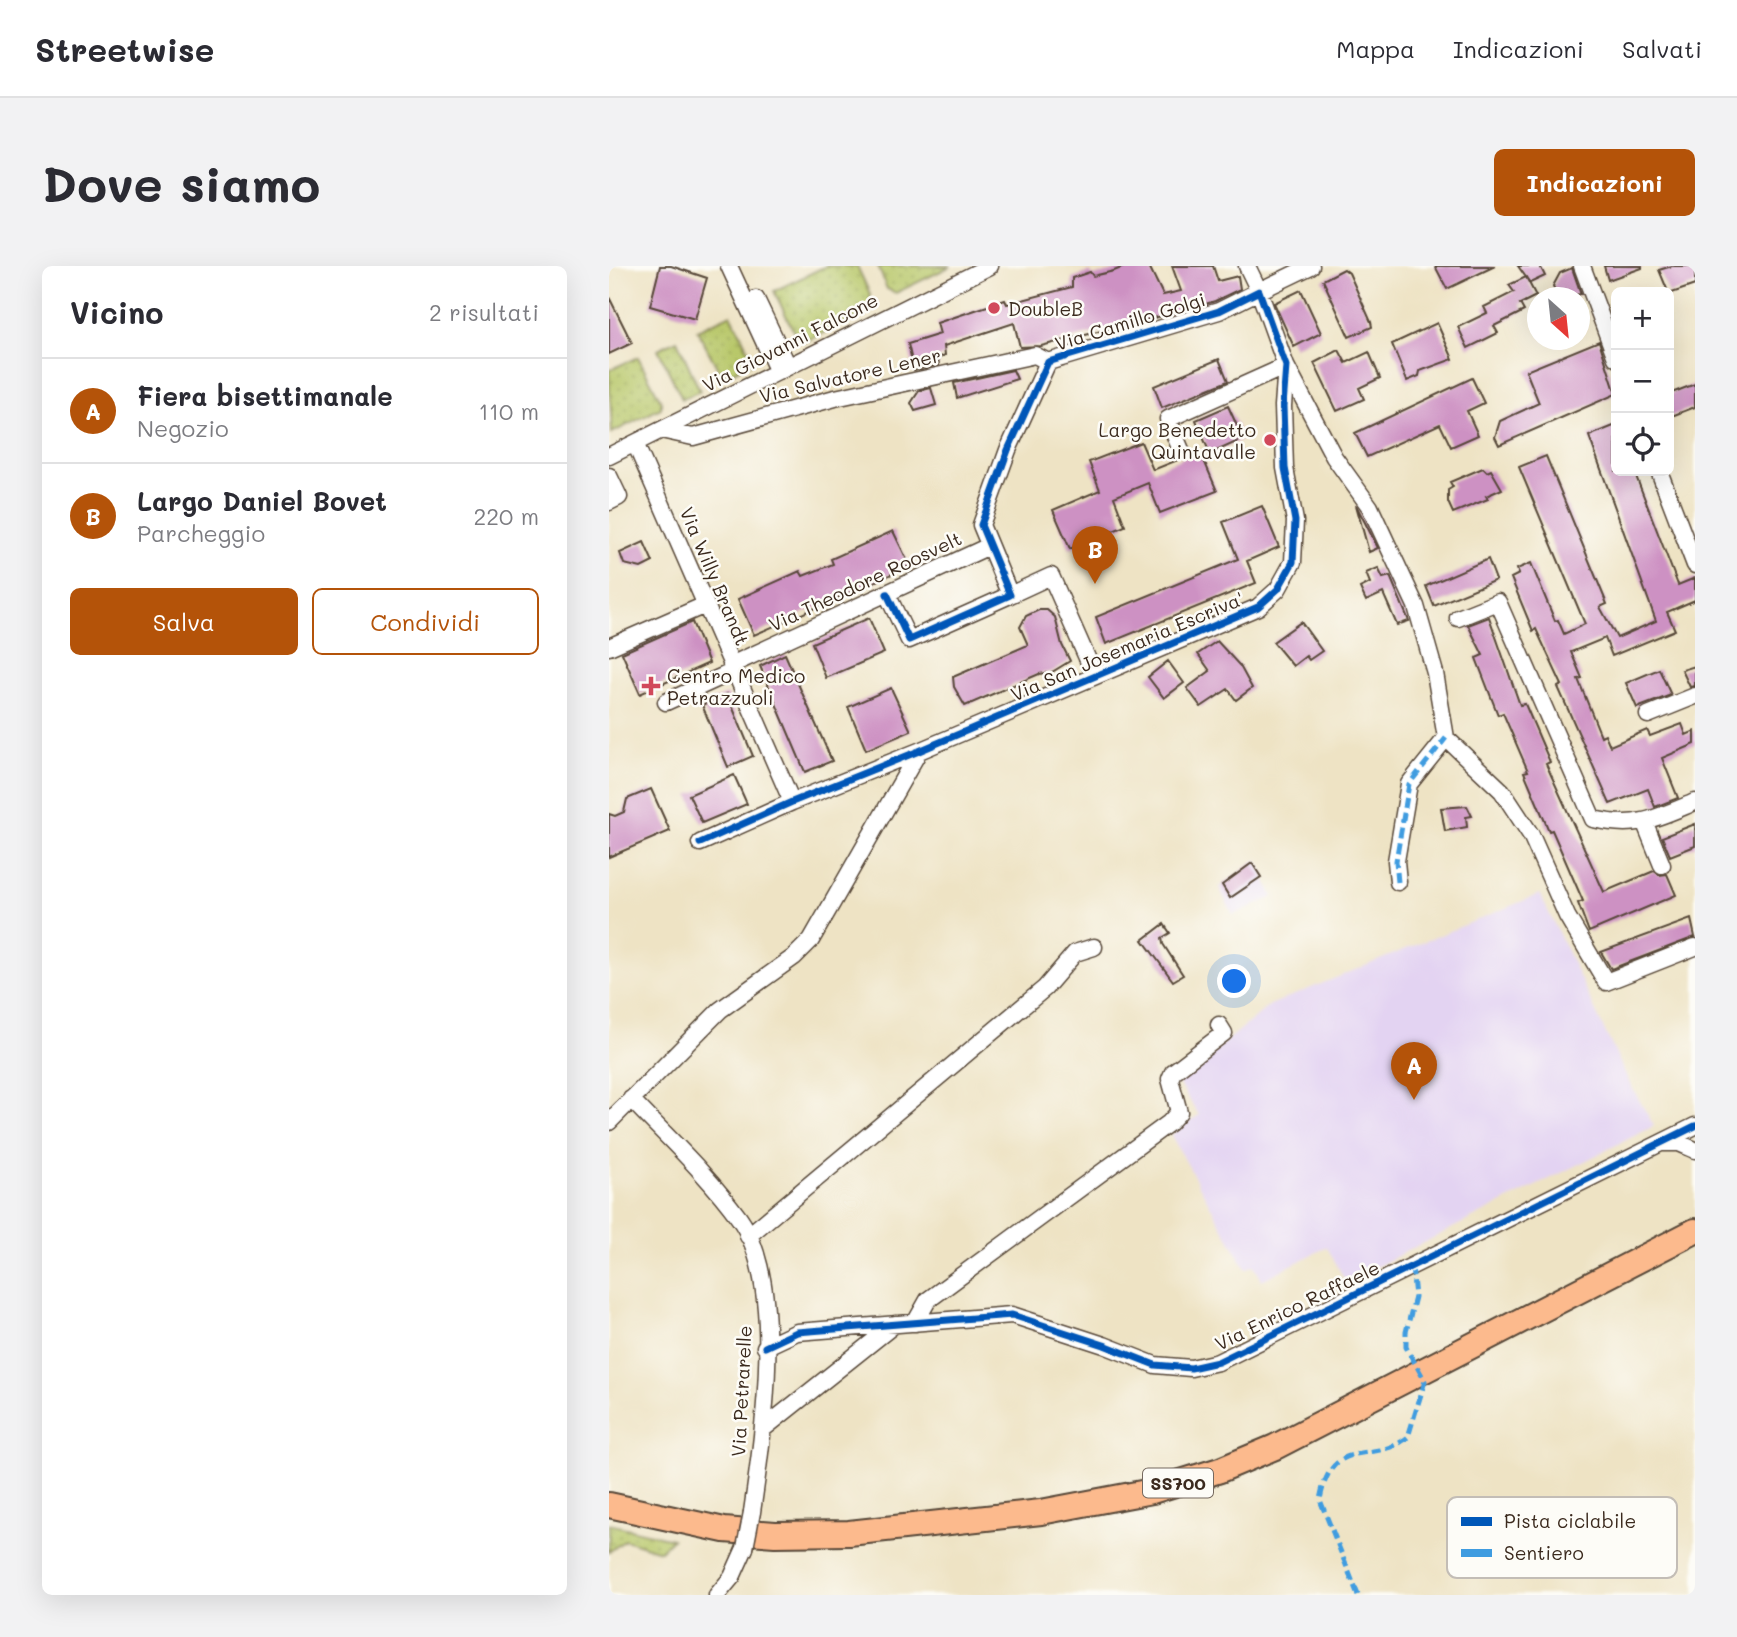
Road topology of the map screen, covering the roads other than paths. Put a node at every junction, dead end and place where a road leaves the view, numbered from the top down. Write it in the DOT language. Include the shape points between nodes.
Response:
graph roads {
  1 [pos="729,266"];
  2 [pos="741,266"];
  3 [pos="1247,266"];
  4 [pos="1311,266"];
  5 [pos="1582,266"];
  6 [pos="987,267"];
  7 [pos="1259,291"];
  8 [pos="1613,350"];
  9 [pos="1048,362"];
  10 [pos="1286,366"];
  11 [pos="783,369"];
  12 [pos="661,430"];
  13 [pos="635,443"];
  14 [pos="1181,450"];
  15 [pos="609,456"];
  16 [pos="609,476"];
  17 [pos="1661,476"];
  18 [pos="999,480"];
  19 [pos="609,502"];
  20 [pos="989,546"];
  21 [pos="1695,565"];
  22 [pos="887,594"];
  23 [pos="1010,595"];
  24 [pos="705,605"];
  25 [pos="1458,618"];
  26 [pos="609,647"];
  27 [pos="732,668"];
  28 [pos="1095,676"];
  29 [pos="1695,696"];
  30 [pos="666,702"];
  31 [pos="1648,715"];
  32 [pos="1446,738"];
  33 [pos="919,751"];
  34 [pos="792,802"];
  35 [pos="1695,802"];
  36 [pos="1644,821"];
  37 [pos="700,843"];
  38 [pos="1661,865"];
  39 [pos="1398,882"];
  40 [pos="1094,947"];
  41 [pos="1695,947"];
  42 [pos="1219,1025"];
  43 [pos="631,1098"];
  44 [pos="609,1122"];
  45 [pos="1692,1133"];
  46 [pos="1660,1143"];
  47 [pos="1695,1150"];
  48 [pos="1695,1231"];
  49 [pos="748,1236"];
  50 [pos="915,1323"];
  51 [pos="895,1324"];
  52 [pos="765,1348"];
  53 [pos="762,1429"];
  54 [pos="609,1505"];
  55 [pos="717,1595"];
  1 -- 11 [label="street"];
  2 -- 11 [label="street"];
  3 -- 7 [label="street, Via San Josemaria Escriva'"];
  4 -- 7 [label="street, Via Camillo Golgi"];
  5 -- 8 [label="street"];
  6 -- 11 [label="street, Via Giovanni Falcone"];
  7 -- 9 [label="street, Via Camillo Golgi" via="1219,311"];
  7 -- 10 [label="street, Via San Josemaria Escriva'"];
  9 -- 12 [label="street, Via Salvatore Lener" via="1035,355 974,367 835,398 693,437"];
  9 -- 18 [label="street, Via Camillo Golgi"];
  10 -- 14 [label="street" via="1168,419"];
  10 -- 28 [label="street, Via San Josemaria Escriva'" via="1285,468 1295,521 1293,562 1278,589 1258,607"];
  10 -- 32 [label="street" via="1334,457 1374,516 1416,606 1435,673"];
  11 -- 12 [label="street, Via Giovanni Falcone"];
  12 -- 13 [label="street, Via Giovanni Falcone"];
  13 -- 15 [label="street, Via Giovanni Falcone"];
  13 -- 24 [label="street, Via Willy Brandt"];
  16 -- 19 [label="street" via="619,497"];
  17 -- 21 [label="street"];
  18 -- 20 [label="street, Via Theodore Roosvelt" via="981,525"];
  20 -- 22 [label="street, Via Theodore Roosvelt"];
  20 -- 23 [label="street"];
  22 -- 23 [label="street" via="909,640"];
  22 -- 27 [label="street, Via Theodore Roosvelt"];
  23 -- 28 [label="street" via="1051,576"];
  24 -- 26 [label="street"];
  24 -- 27 [label="street, Via Willy Brandt"];
  25 -- 36 [label="street" via="1498,602 1593,819 1623,826"];
  27 -- 30 [label="street, Via Theodore Roosvelt"];
  27 -- 34 [label="street, Via Willy Brandt"];
  28 -- 33 [label="street, Via San Josemaria Escriva'"];
  29 -- 31 [label="street"];
  32 -- 39 [label="street" via="1409,784 1396,861"];
  32 -- 41 [label="street" via="1502,791 1531,835 1567,916 1606,982"];
  33 -- 34 [label="street, Via San Josemaria Escriva'"];
  33 -- 43 [label="street" via="811,940 720,1010"];
  34 -- 37 [label="street, Via San Josemaria Escriva'"];
  35 -- 36 [label="street"];
  36 -- 38 [label="street"];
  40 -- 49 [label="street" via="1075,953 1045,988"];
  42 -- 50 [label="street" via="1224,1033 1173,1072 1170,1079 1179,1112 1169,1123 928,1300"];
  43 -- 44 [label="street"];
  43 -- 49 [label="street, Via Petrarelle" via="740,1219"];
  45 -- 46 [label="street, Via Enrico Raffaele"];
  46 -- 47 [label="street" via="1679,1143"];
  46 -- 50 [label="street, Via Enrico Raffaele" via="1218,1362 1191,1368 1155,1365 1012,1315"];
  48 -- 54 [label="highway, SS700" via="1275,1447 1152,1491 1041,1512 849,1533 724,1530"];
  49 -- 52 [label="street, Via Petrarelle" via="759,1270 768,1330"];
  50 -- 51 [label="street, Via Enrico Raffaele"];
  51 -- 52 [label="street, Via Enrico Raffaele" via="797,1332"];
  51 -- 53 [label="street"];
  52 -- 53 [label="street, Via Petrarelle"];
  53 -- 55 [label="street, Via Petrarelle, bridge" via="745,1548 732,1577"];
}
